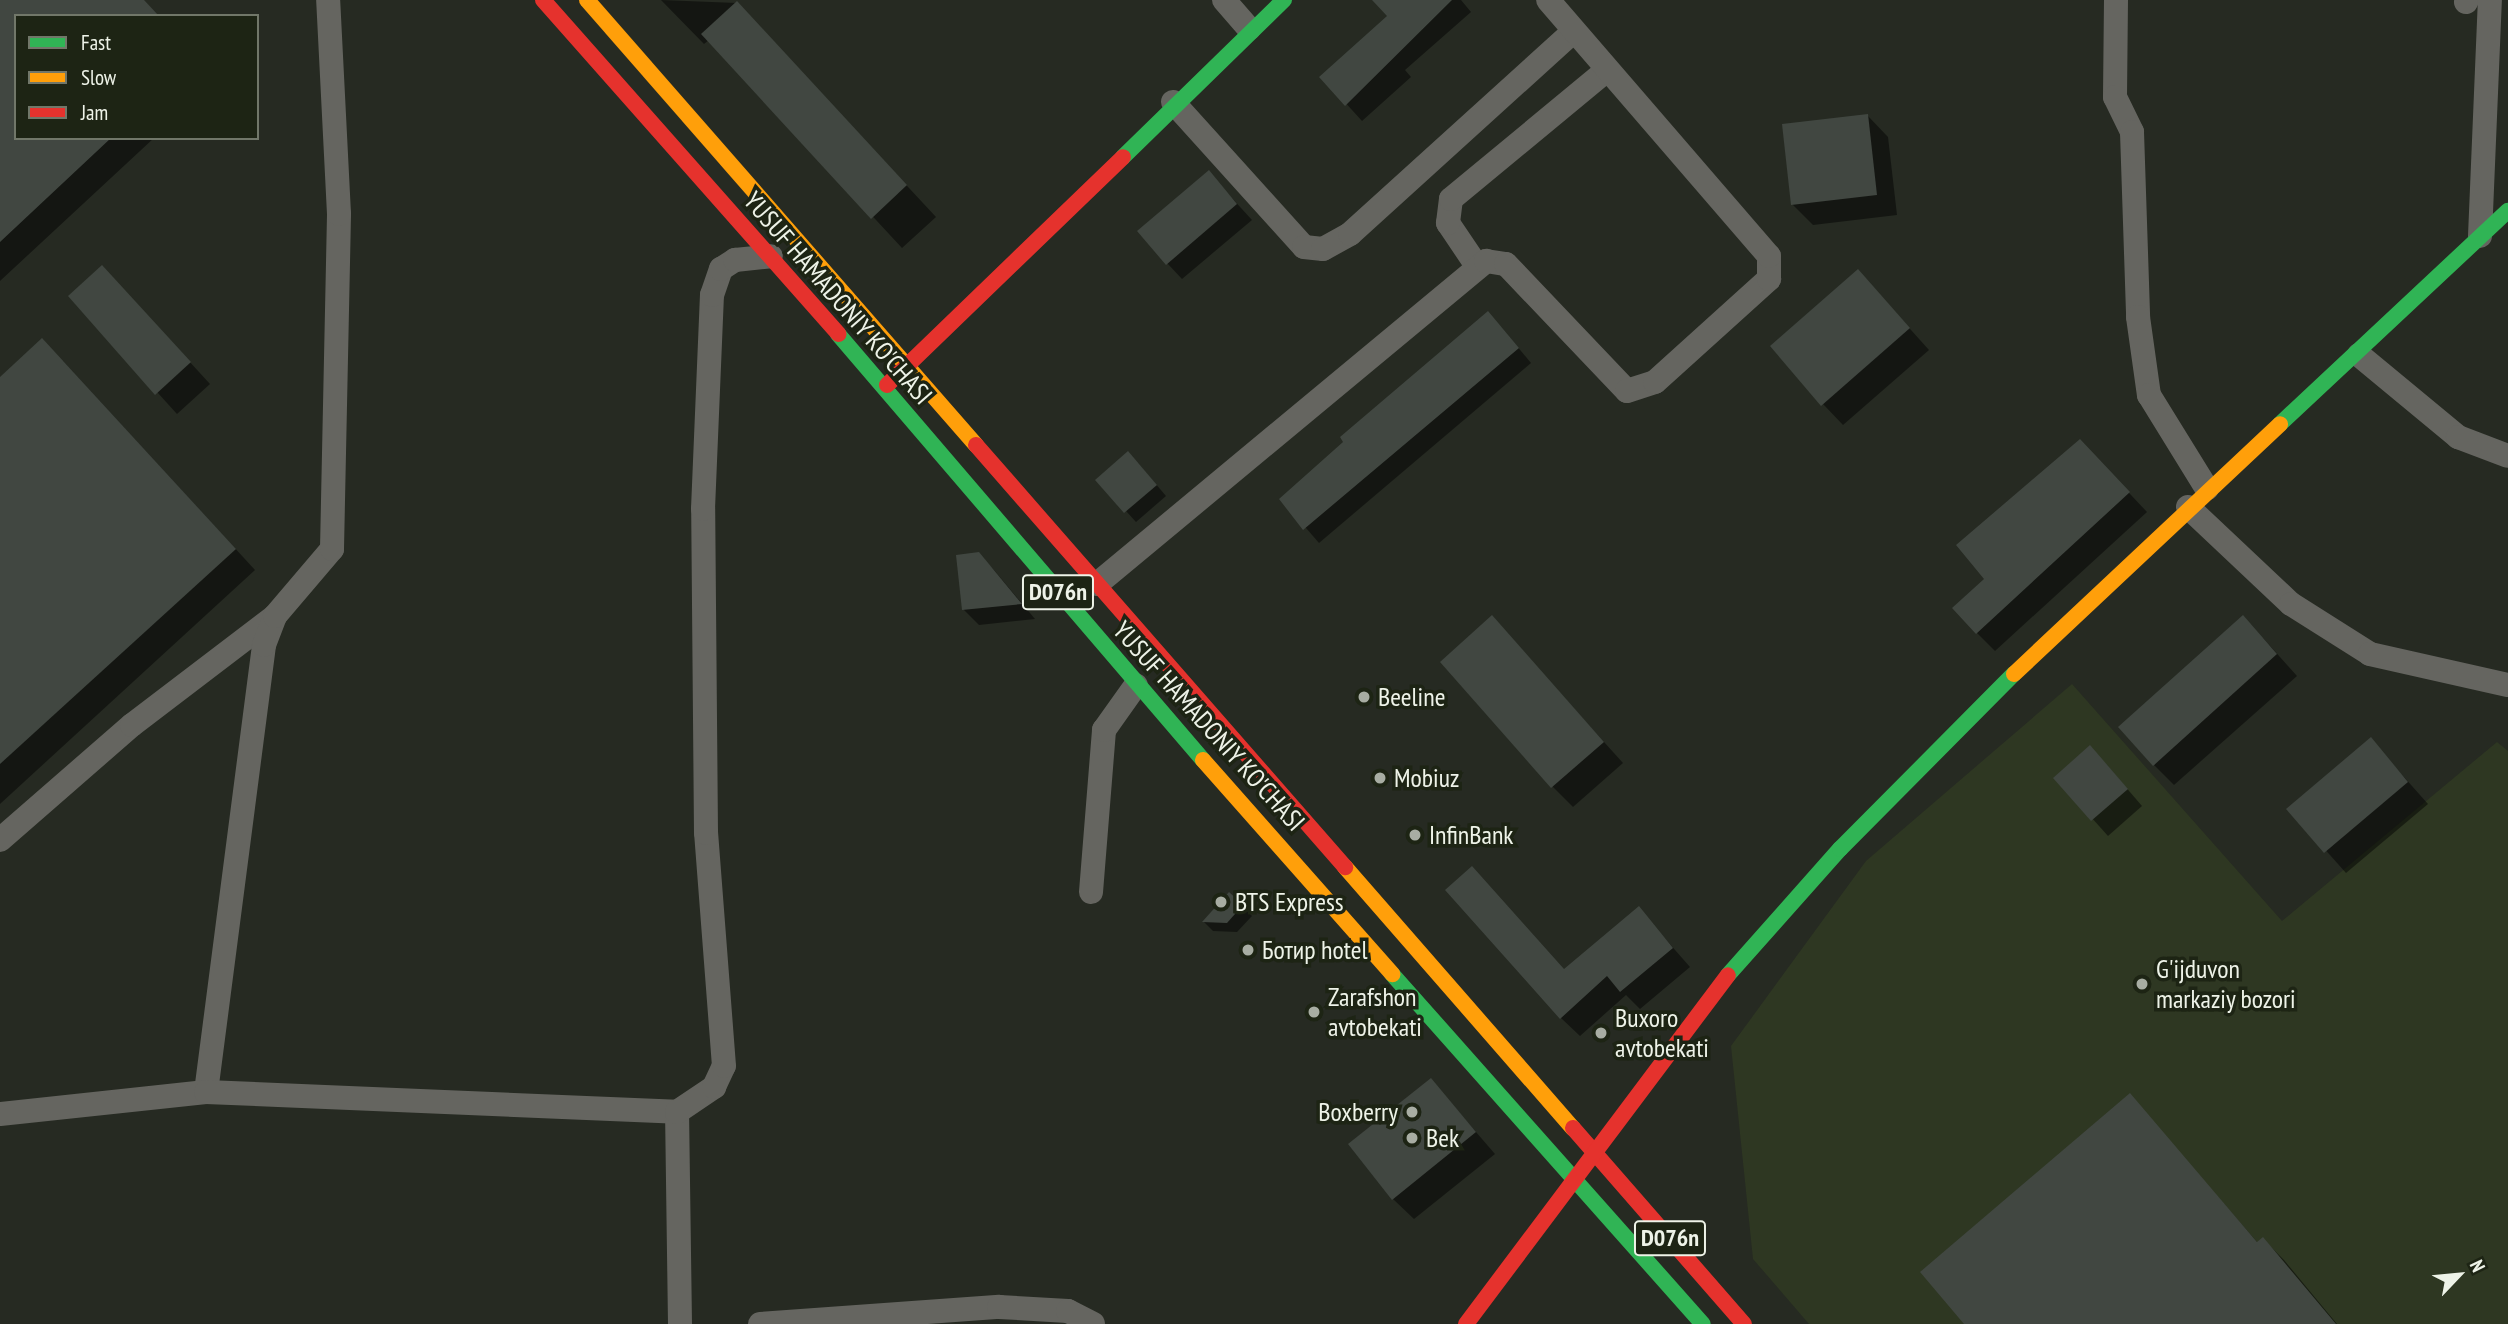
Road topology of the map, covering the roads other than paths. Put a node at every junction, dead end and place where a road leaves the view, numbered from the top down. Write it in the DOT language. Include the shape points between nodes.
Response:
graph roads {
  1 [pos="328,0"];
  2 [pos="543,0"];
  3 [pos="587,0"];
  4 [pos="1224,0"];
  5 [pos="1284,0"];
  6 [pos="1548,0"];
  7 [pos="2116,0"];
  8 [pos="2474,1"];
  9 [pos="1249,29"];
  10 [pos="1574,31"];
  11 [pos="1607,70"];
  12 [pos="1173,102"];
  13 [pos="2508,211"];
  14 [pos="2480,236"];
  15 [pos="771,256"];
  16 [pos="1476,266"];
  17 [pos="2359,355"];
  18 [pos="910,363"];
  19 [pos="883,389"];
  20 [pos="2508,456"];
  21 [pos="2207,489"];
  22 [pos="2188,507"];
  23 [pos="1097,584"];
  24 [pos="275,616"];
  25 [pos="1136,685"];
  26 [pos="2508,685"];
  27 [pos="0,840"];
  28 [pos="1091,892"];
  29 [pos="206,1092"];
  30 [pos="677,1112"];
  31 [pos="0,1114"];
  32 [pos="1595,1152"];
  33 [pos="1574,1182"];
  34 [pos="680,1324"];
  35 [pos="760,1324"];
  36 [pos="1093,1324"];
  37 [pos="1466,1324"];
  38 [pos="1703,1324"];
  39 [pos="1744,1324"];
  1 -- 24 [label="street" via="339,214 335,519 328,559"];
  2 -- 15 [label="main road, YUSUF HAMADONIY KO'CHASI / D076n"];
  3 -- 18 [label="main road, YUSUF HAMADONIY KO'CHASI / D076n"];
  4 -- 9 [label="street"];
  5 -- 9 [label="main road"];
  6 -- 10 [label="street"];
  7 -- 21 [label="street" via="2115,97 2132,132 2138,317 2149,395"];
  8 -- 14 [label="street"];
  9 -- 12 [label="main road"];
  10 -- 11 [label="street"];
  10 -- 12 [label="street" via="1350,234 1323,249 1304,247"];
  11 -- 16 [label="street" via="1451,199 1448,223"];
  11 -- 16 [label="street" via="1769,256 1769,279 1654,382 1634,392 1619,386 1506,264 1493,260"];
  12 -- 18 [label="main road"];
  13 -- 14 [label="main road"];
  14 -- 17 [label="main road"];
  15 -- 19 [label="main road, YUSUF HAMADONIY KO'CHASI / D076n"];
  15 -- 30 [label="street" via="735,260 721,269 712,295 703,509 706,833 724,1066 714,1087"];
  16 -- 23 [label="street"];
  17 -- 20 [label="street" via="2459,437"];
  17 -- 21 [label="main road"];
  18 -- 19 [label="main road"];
  18 -- 23 [label="main road, YUSUF HAMADONIY KO'CHASI / D076n"];
  19 -- 25 [label="main road, YUSUF HAMADONIY KO'CHASI / D076n"];
  21 -- 22 [label="main road"];
  22 -- 26 [label="street" via="2291,604 2370,654"];
  22 -- 32 [label="main road" via="1923,761 1755,940"];
  23 -- 32 [label="main road, YUSUF HAMADONIY KO'CHASI / D076n"];
  24 -- 27 [label="street" via="132,725"];
  24 -- 29 [label="street" via="261,663"];
  25 -- 28 [label="street" via="1104,730"];
  25 -- 33 [label="main road, YUSUF HAMADONIY KO'CHASI / D076n" via="1348,919"];
  29 -- 30 [label="street"];
  29 -- 31 [label="street"];
  30 -- 34 [label="street"];
  32 -- 33 [label="main road"];
  32 -- 39 [label="main road, YUSUF HAMADONIY KO'CHASI / D076n"];
  33 -- 37 [label="main road"];
  33 -- 38 [label="main road, YUSUF HAMADONIY KO'CHASI / D076n"];
  35 -- 36 [label="street" via="999,1307 1069,1311"];
}
